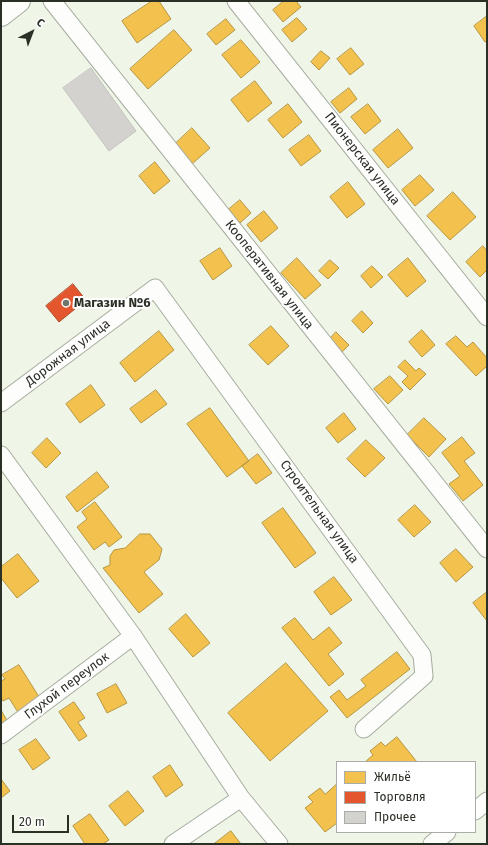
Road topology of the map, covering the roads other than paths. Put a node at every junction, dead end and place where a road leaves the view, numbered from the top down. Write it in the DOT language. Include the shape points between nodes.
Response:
graph roads {
  1 [pos="20,1"];
  2 [pos="52,1"];
  3 [pos="236,1"];
  4 [pos="1,15"];
  5 [pos="155,288"];
  6 [pos="487,317"];
  7 [pos="1,403"];
  8 [pos="1,455"];
  9 [pos="487,548"];
  10 [pos="133,636"];
  11 [pos="364,729"];
  12 [pos="1,735"];
  13 [pos="241,798"];
  14 [pos="487,801"];
  15 [pos="476,810"];
  16 [pos="446,833"];
  17 [pos="173,844"];
  18 [pos="279,844"];
  19 [pos="432,844"];
  1 -- 4 [label="main road"];
  2 -- 9 [label="street, Кооперативная улица"];
  3 -- 6 [label="street, Пионерская улица"];
  5 -- 7 [label="street, Дорожная улица"];
  5 -- 11 [label="street, Строительная улица" via="422,655 424,676"];
  8 -- 10 [label="street"];
  10 -- 12 [label="street, Глухой переулок"];
  10 -- 13 [label="street"];
  13 -- 17 [label="street"];
  13 -- 18 [label="street"];
  14 -- 15 [label="street"];
  16 -- 19 [label="street"];
}
